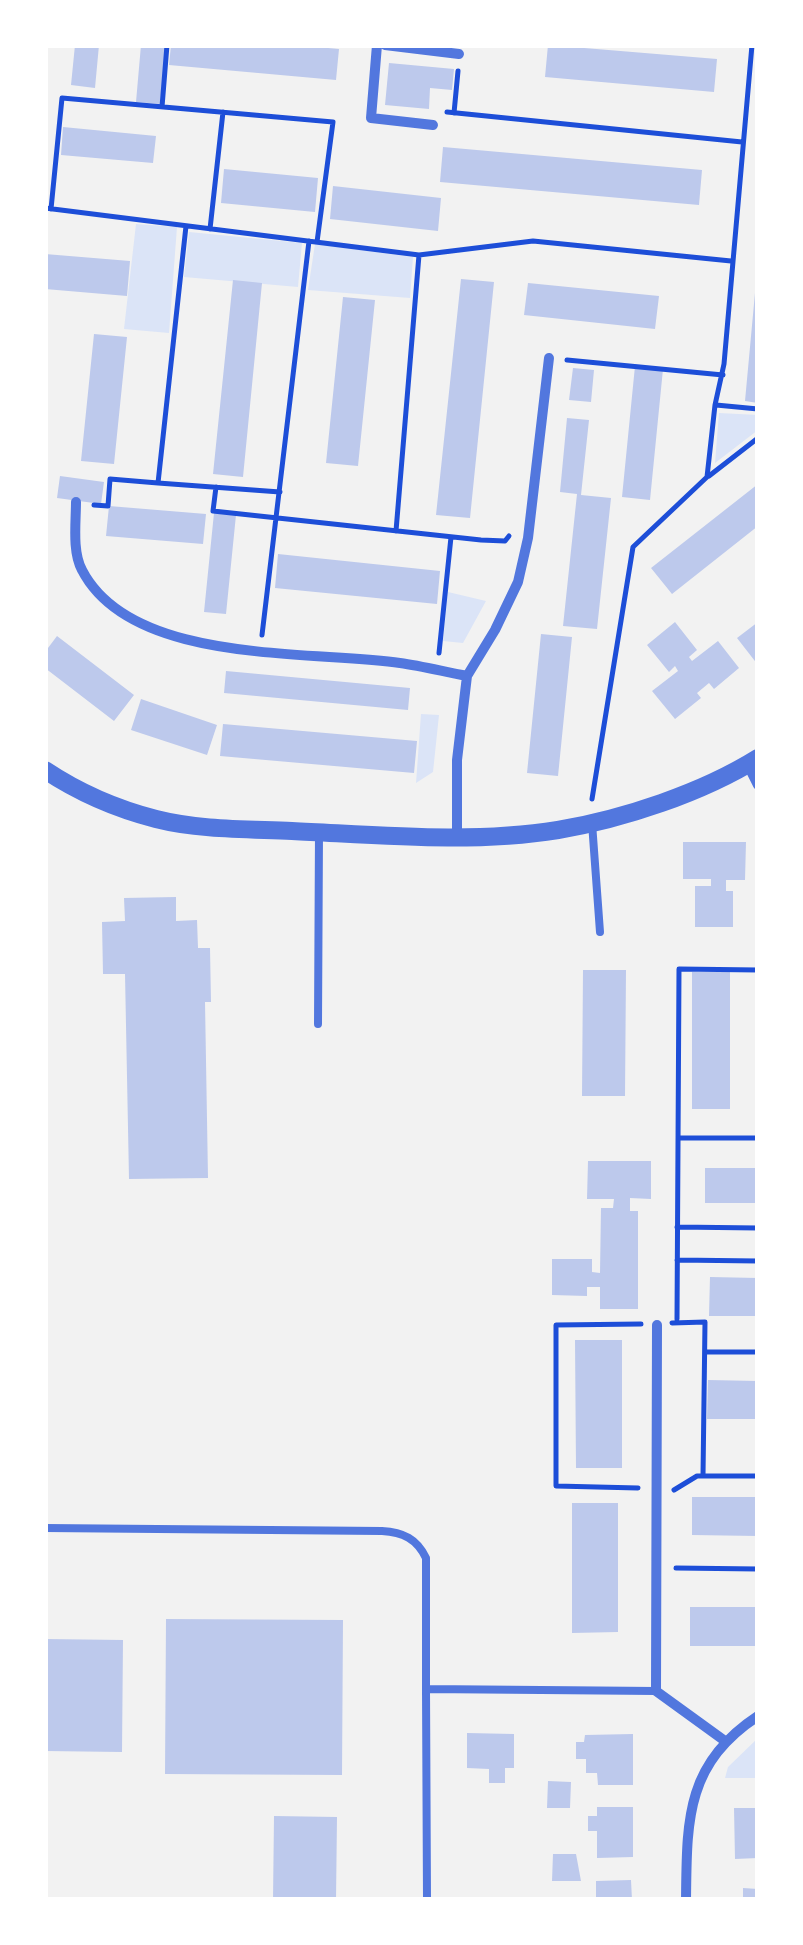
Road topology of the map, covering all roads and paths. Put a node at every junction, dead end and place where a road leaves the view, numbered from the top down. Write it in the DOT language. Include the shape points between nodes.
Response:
graph roads {
  1 [pos="168,45"];
  2 [pos="377,45"];
  3 [pos="385,45"];
  4 [pos="752,45"];
  5 [pos="459,54"];
  6 [pos="162,107"];
  7 [pos="223,112"];
  8 [pos="454,112"];
  9 [pos="433,125"];
  10 [pos="742,142"];
  11 [pos="48,208"];
  12 [pos="186,226"];
  13 [pos="210,229"];
  14 [pos="313,242"];
  15 [pos="419,255"];
  16 [pos="731,261"];
  17 [pos="549,358"];
  18 [pos="715,405"];
  19 [pos="758,409"];
  20 [pos="758,438"];
  21 [pos="707,478"];
  22 [pos="158,483"];
  23 [pos="216,487"];
  24 [pos="280,492"];
  25 [pos="76,502"];
  26 [pos="277,516"];
  27 [pos="396,532"];
  28 [pos="260,650"];
  29 [pos="437,670"];
  30 [pos="468,676"];
  31 [pos="753,762"];
  32 [pos="45,770"];
  33 [pos="758,785"];
  34 [pos="592,823"];
  35 [pos="320,832"];
  36 [pos="458,837"];
  37 [pos="600,932"];
  38 [pos="758,970"];
  39 [pos="318,1024"];
  40 [pos="678,1138"];
  41 [pos="758,1138"];
  42 [pos="678,1226"];
  43 [pos="758,1228"];
  44 [pos="677,1260"];
  45 [pos="758,1261"];
  46 [pos="677,1322"];
  47 [pos="658,1324"];
  48 [pos="705,1352"];
  49 [pos="758,1352"];
  50 [pos="758,1476"];
  51 [pos="657,1488"];
  52 [pos="45,1528"];
  53 [pos="656,1567"];
  54 [pos="758,1569"];
  55 [pos="426,1689"];
  56 [pos="656,1691"];
  57 [pos="758,1716"];
  58 [pos="725,1742"];
  59 [pos="426,1900"];
  60 [pos="686,1900"];
  1 -- 6 [label="path"];
  2 -- 9 [label="street" via="371,118"];
  3 -- 5 [label="street"];
  4 -- 10 [label="path"];
  5 -- 8 [label="path"];
  6 -- 7 [label="path"];
  6 -- 11 [label="path" via="62,98"];
  7 -- 13 [label="path"];
  7 -- 14 [label="path" via="333,122"];
  8 -- 9 [label="path" via="435,110"];
  8 -- 10 [label="path"];
  10 -- 16 [label="path"];
  11 -- 12 [label="path"];
  12 -- 13 [label="path"];
  12 -- 22 [label="path"];
  13 -- 14 [label="path"];
  14 -- 15 [label="path"];
  14 -- 24 [label="path"];
  15 -- 16 [label="path" via="533,240"];
  15 -- 27 [label="path"];
  16 -- 18 [label="path"];
  17 -- 30 [label="street" via="518,582"];
  18 -- 19 [label="path"];
  18 -- 21 [label="path"];
  20 -- 21 [label="path"];
  21 -- 34 [label="path" via="634,547"];
  22 -- 23 [label="path"];
  22 -- 25 [label="path" via="110,479 108,506"];
  23 -- 24 [label="path"];
  23 -- 26 [label="path" via="214,511"];
  24 -- 26 [label="path"];
  25 -- 28 [label="street" via="80,567 98,594 164,632"];
  26 -- 27 [label="path"];
  26 -- 28 [label="path"];
  27 -- 29 [label="path" via="451,537"];
  28 -- 29 [label="street"];
  29 -- 30 [label="street"];
  30 -- 36 [label="street"];
  31 -- 33 [label="street"];
  31 -- 34 [label="street"];
  32 -- 35 [label="street" via="158,820"];
  34 -- 36 [label="street"];
  34 -- 37 [label="lane"];
  35 -- 36 [label="street"];
  35 -- 39 [label="lane"];
  38 -- 40 [label="path" via="680,970"];
  40 -- 41 [label="path"];
  40 -- 42 [label="path"];
  42 -- 43 [label="path"];
  42 -- 44 [label="path"];
  44 -- 45 [label="path"];
  44 -- 46 [label="path"];
  46 -- 47 [label="path"];
  46 -- 48 [label="path" via="705,1322"];
  47 -- 51 [label="street"];
  47 -- 51 [label="path" via="556,1325 556,1486"];
  48 -- 49 [label="path"];
  48 -- 50 [label="path" via="700,1476"];
  51 -- 53 [label="street"];
  52 -- 55 [label="lane" via="404,1534 426,1558"];
  53 -- 54 [label="path"];
  53 -- 56 [label="street"];
  55 -- 56 [label="lane"];
  55 -- 59 [label="lane"];
  56 -- 58 [label="street"];
  57 -- 58 [label="street"];
  58 -- 60 [label="street" via="703,1773 686,1826"];
}
